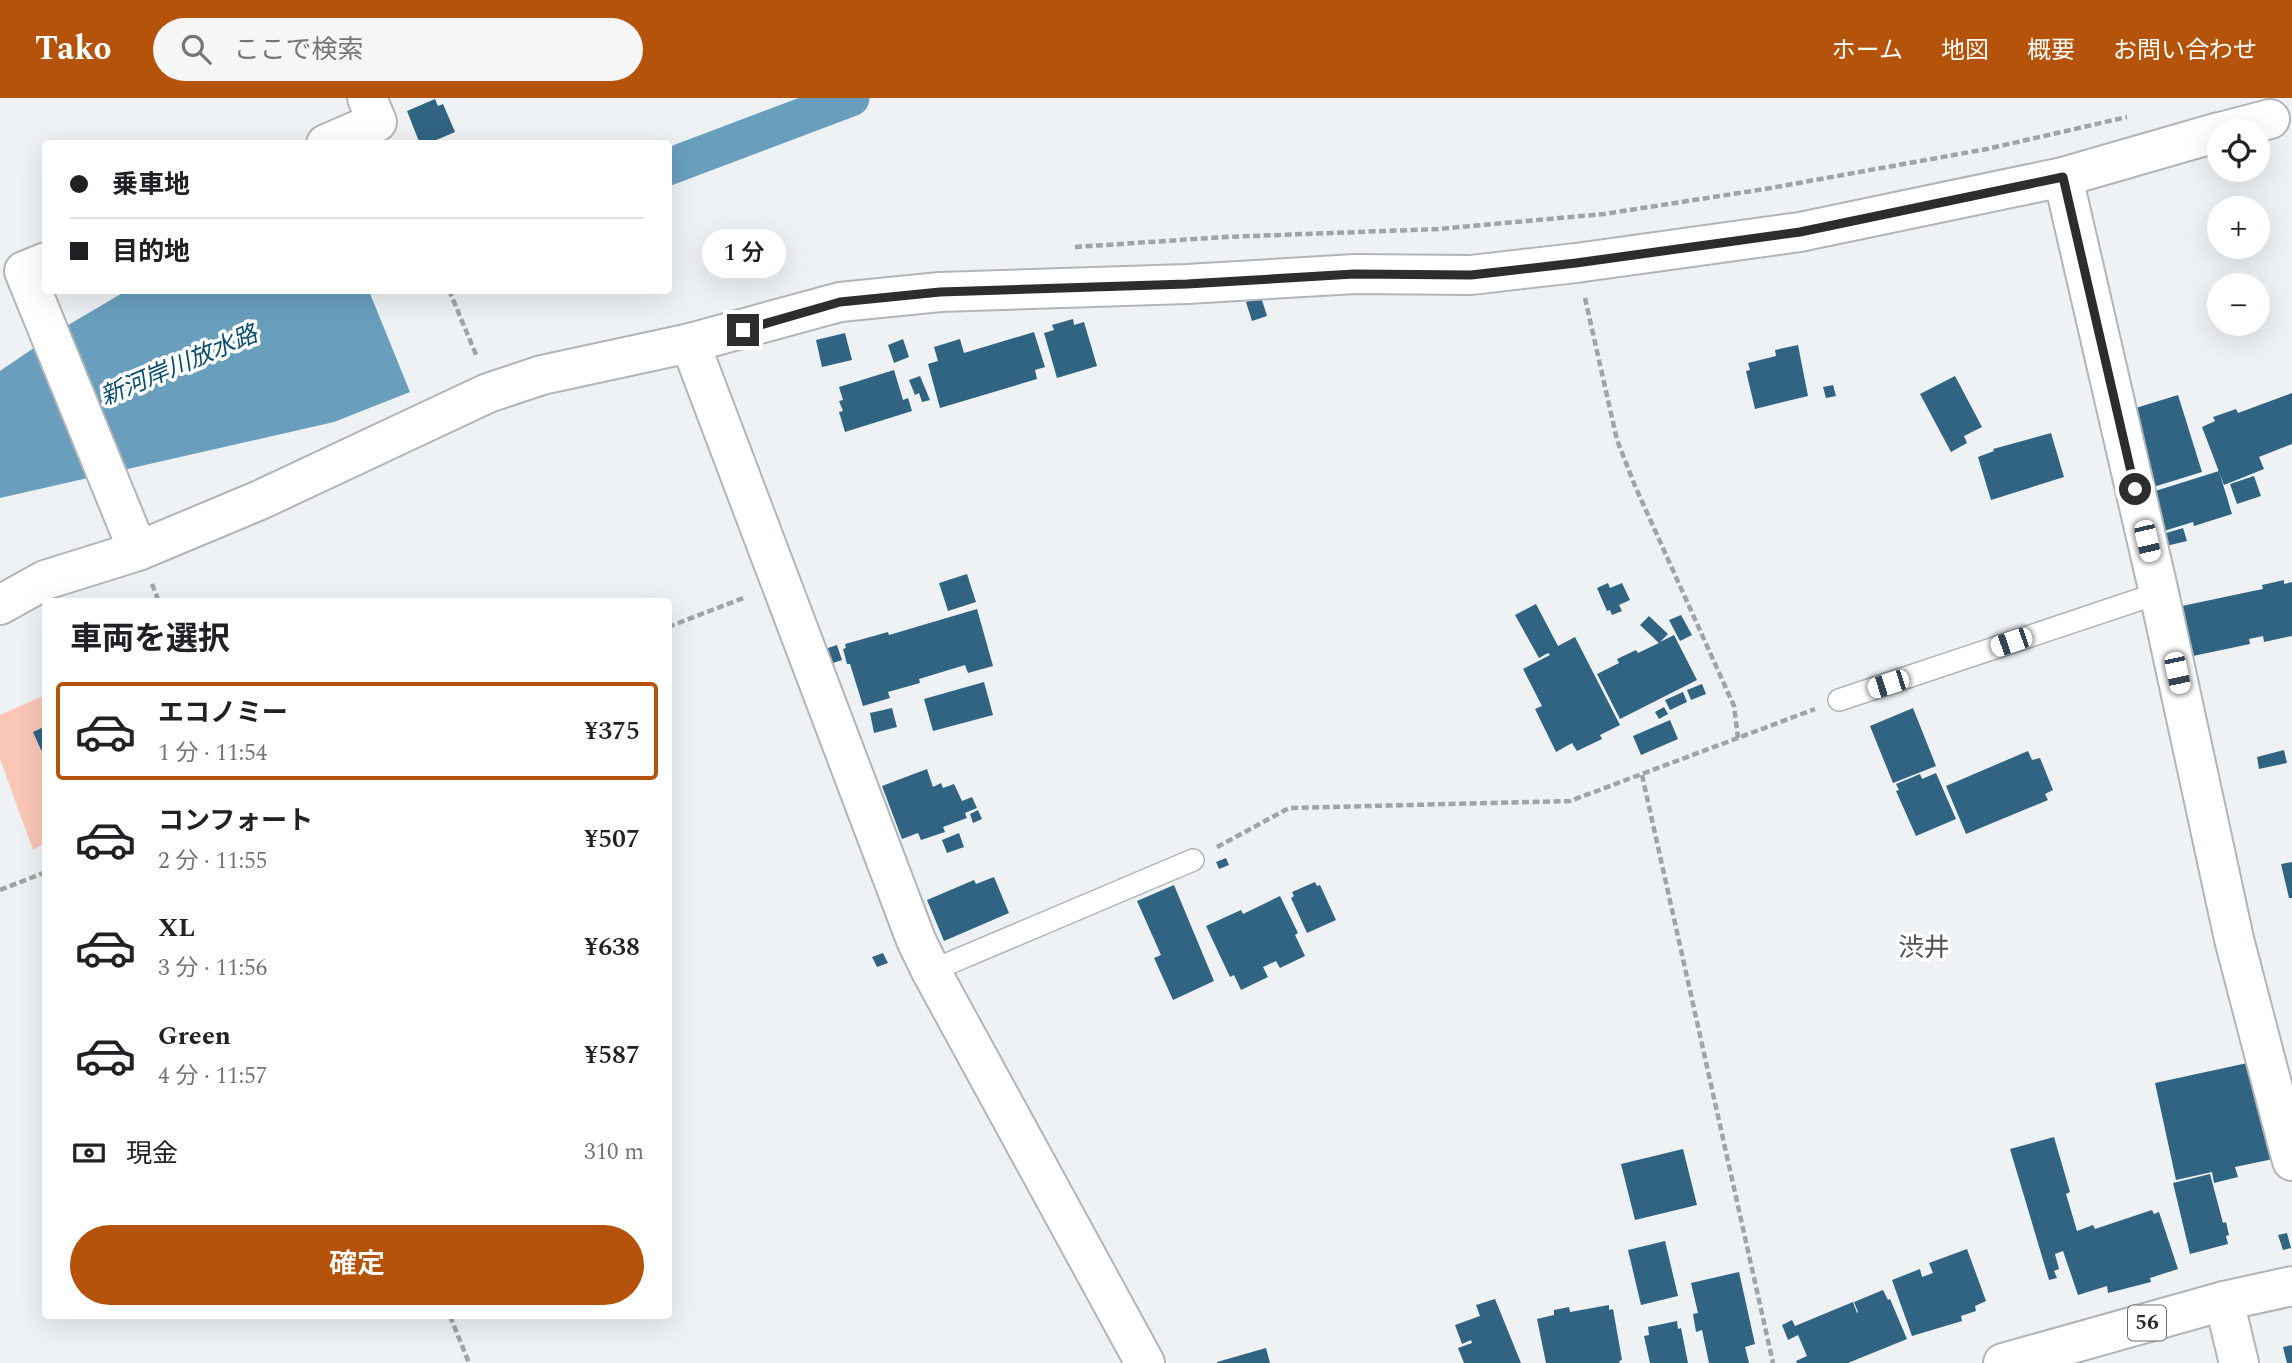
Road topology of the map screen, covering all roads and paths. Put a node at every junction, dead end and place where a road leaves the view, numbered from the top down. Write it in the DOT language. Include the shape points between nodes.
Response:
graph roads {
  1 [pos="368,98"];
  2 [pos="2139,114"];
  3 [pos="2207,136"];
  4 [pos="335,140"];
  5 [pos="2063,177"];
  6 [pos="1063,248"];
  7 [pos="1576,263"];
  8 [pos="25,274"];
  9 [pos="451,294"];
  10 [pos="690,343"];
  11 [pos="479,360"];
  12 [pos="132,535"];
  13 [pos="781,583"];
  14 [pos="2159,593"];
  15 [pos="0,605"];
  16 [pos="672,625"];
  17 [pos="1839,700"];
  18 [pos="1738,738"];
  19 [pos="1642,775"];
  20 [pos="1193,860"];
  21 [pos="42,874"];
  22 [pos="0,890"];
  23 [pos="931,971"];
  24 [pos="2292,1161"];
  25 [pos="2292,1286"];
  26 [pos="2224,1301"];
  27 [pos="451,1319"];
  28 [pos="469,1363"];
  29 [pos="1145,1363"];
  30 [pos="1773,1363"];
  31 [pos="2003,1363"];
  32 [pos="2239,1363"];
  1 -- 4 [label="street" via="377,122"];
  2 -- 6 [label="path" via="1987,149 1604,214 1438,229"];
  3 -- 5 [label="street"];
  5 -- 7 [label="street" via="1800,232"];
  5 -- 14 [label="street"];
  7 -- 10 [label="street" via="1471,275 1354,274 940,292 840,302"];
  7 -- 18 [label="path" via="1618,440 1734,706"];
  8 -- 12 [label="street"];
  9 -- 11 [label="path"];
  10 -- 12 [label="street" via="542,375 488,393 260,500"];
  10 -- 13 [label="street"];
  12 -- 15 [label="street"];
  13 -- 16 [label="path"];
  13 -- 23 [label="street"];
  14 -- 17 [label="lane"];
  14 -- 24 [label="street" via="2234,939"];
  17 -- 18 [label="path"];
  18 -- 19 [label="path"];
  19 -- 20 [label="path" via="1570,801 1289,808"];
  19 -- 30 [label="path"];
  20 -- 23 [label="lane"];
  21 -- 22 [label="path"];
  23 -- 29 [label="street"];
  25 -- 26 [label="street, 56"];
  26 -- 31 [label="street, 56"];
  26 -- 32 [label="street"];
  27 -- 28 [label="path"];
}
